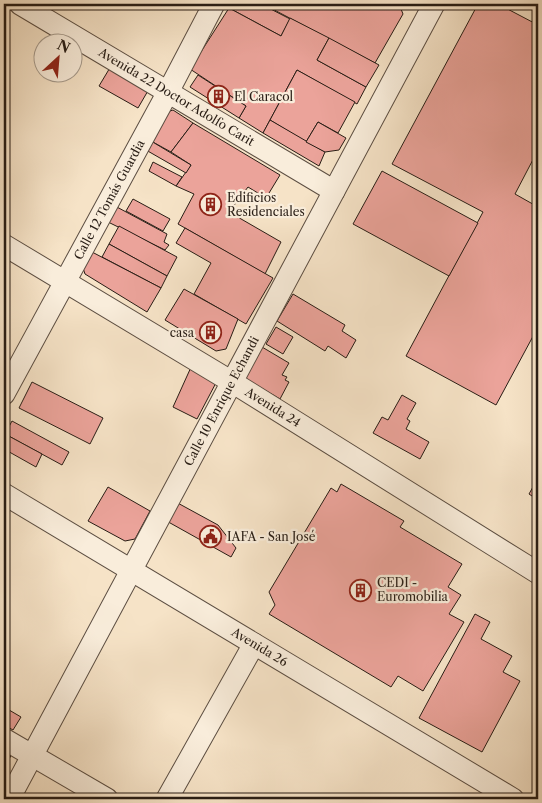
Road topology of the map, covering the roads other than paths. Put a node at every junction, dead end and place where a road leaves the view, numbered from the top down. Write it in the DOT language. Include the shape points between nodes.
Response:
graph roads {
  1 [pos="20,4"];
  2 [pos="214,4"];
  3 [pos="431,5"];
  4 [pos="168,92"];
  5 [pos="334,191"];
  6 [pos="4,244"];
  7 [pos="66,281"];
  8 [pos="232,382"];
  9 [pos="4,394"];
  10 [pos="4,494"];
  11 [pos="130,571"];
  12 [pos="538,573"];
  13 [pos="254,644"];
  14 [pos="4,739"];
  15 [pos="32,756"];
  16 [pos="9,799"];
  17 [pos="107,799"];
  18 [pos="166,799"];
  19 [pos="513,799"];
  1 -- 4 [label="street, Avenida 22 Doctor Adolfo Carit"];
  2 -- 4 [label="street, Calle 12 Tomás Guardia"];
  3 -- 5 [label="street, Calle 10 Enrique Echandi"];
  4 -- 5 [label="street, Avenida 22 Doctor Adolfo Carit"];
  4 -- 7 [label="street, Calle 12 Tomás Guardia"];
  5 -- 8 [label="street, Calle 10 Enrique Echandi"];
  6 -- 7 [label="street, Avenida 24"];
  7 -- 8 [label="street, Avenida 24"];
  7 -- 9 [label="street, Calle 12 Tomás Guardia"];
  8 -- 11 [label="street, Calle 10 Enrique Echandi"];
  8 -- 12 [label="street, Avenida 24"];
  10 -- 11 [label="street, Avenida 26"];
  11 -- 13 [label="street, Avenida 26"];
  11 -- 15 [label="street, Calle 10 Enrique Echandi"];
  13 -- 18 [label="street"];
  13 -- 19 [label="street, Avenida 26"];
  14 -- 15 [label="street"];
  15 -- 16 [label="street, Calle 10 Enrique Echandi"];
  15 -- 17 [label="street"];
}
